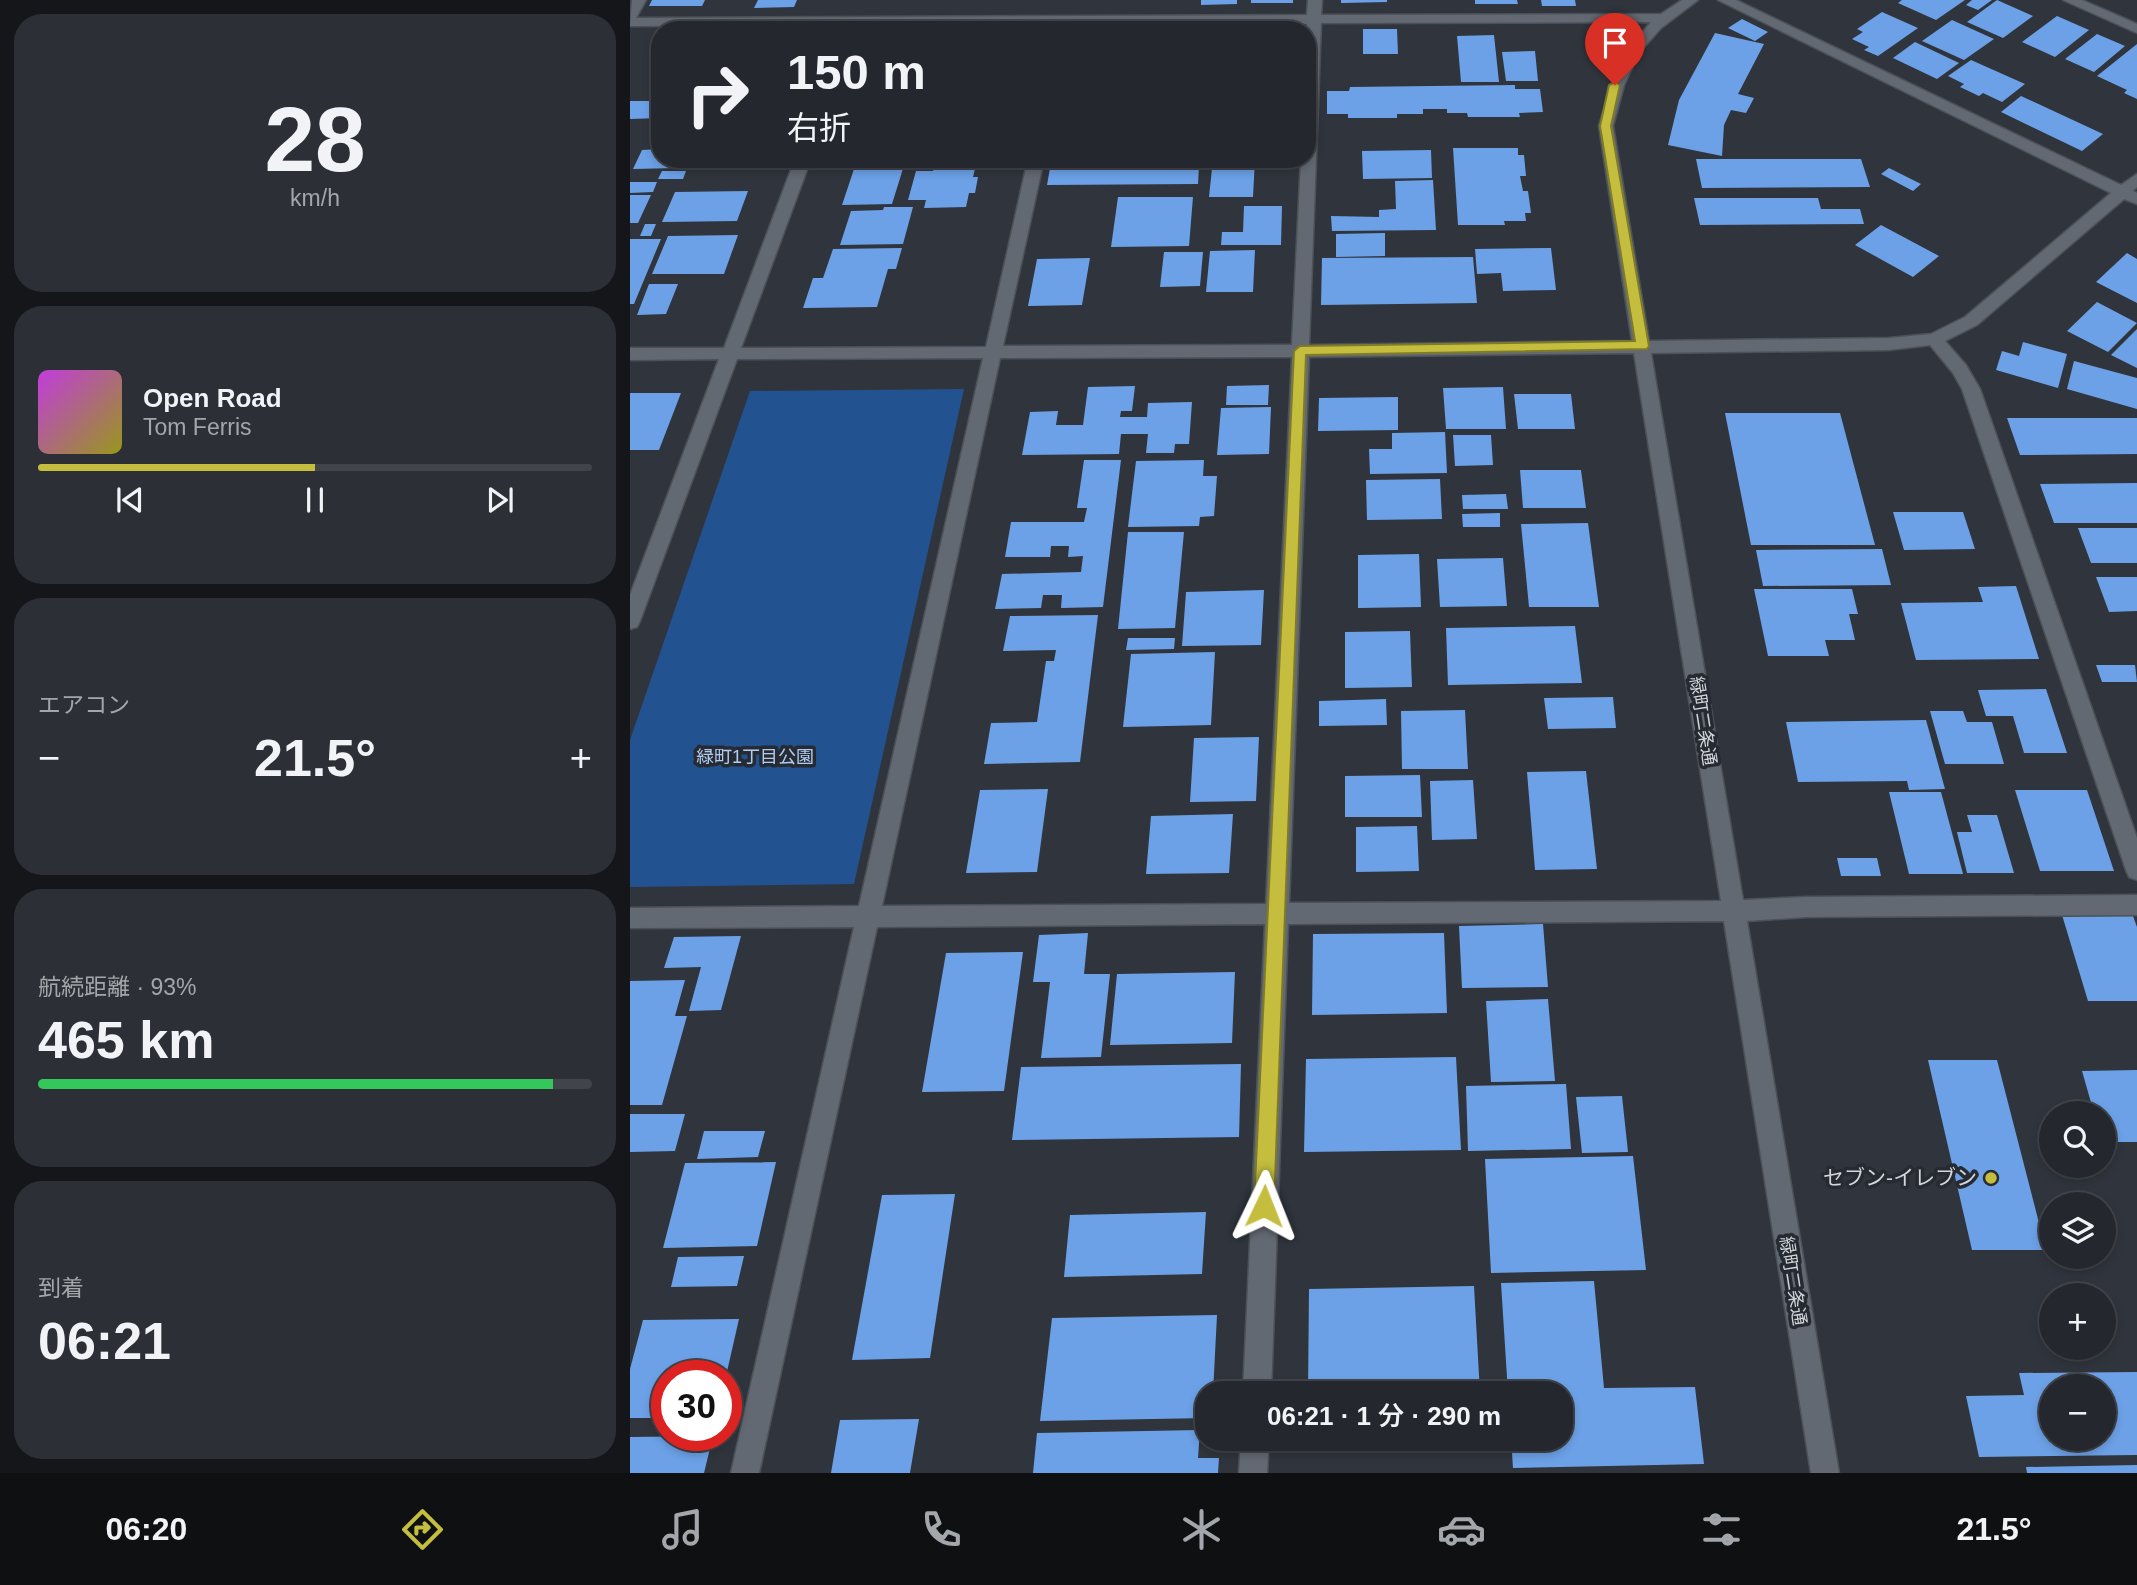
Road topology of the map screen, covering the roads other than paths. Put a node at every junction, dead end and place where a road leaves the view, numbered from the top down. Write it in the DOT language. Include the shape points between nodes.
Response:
graph roads {
  1 [pos="639,0"];
  2 [pos="1691,0"];
  3 [pos="1725,0"];
  4 [pos="2070,0"];
  5 [pos="1315,10"];
  6 [pos="1661,18"];
  7 [pos="630,19"];
  8 [pos="855,20"];
  9 [pos="1067,20"];
  10 [pos="2137,29"];
  11 [pos="800,168"];
  12 [pos="1034,168"];
  13 [pos="1308,168"];
  14 [pos="2137,178"];
  15 [pos="2129,195"];
  16 [pos="1934,339"];
  17 [pos="1643,346"];
  18 [pos="1300,351"];
  19 [pos="993,352"];
  20 [pos="630,354"];
  21 [pos="730,354"];
  22 [pos="630,621"];
  23 [pos="2137,870"];
  24 [pos="2137,905"];
  25 [pos="1733,911"];
  26 [pos="1276,914"];
  27 [pos="869,916"];
  28 [pos="630,918"];
  29 [pos="1257,1381"];
  30 [pos="1254,1451"];
  31 [pos="746,1473"];
  32 [pos="1253,1473"];
  33 [pos="1825,1473"];
  1 -- 7 [label="street"];
  2 -- 6 [label="street, 緑町二条通"];
  3 -- 15 [label="street"];
  4 -- 10 [label="street"];
  5 -- 6 [label="street"];
  5 -- 9 [label="street"];
  6 -- 17 [label="street, 緑町二条通" via="1635,48 1615,85 1606,126"];
  7 -- 8 [label="street"];
  8 -- 9 [label="street"];
  11 -- 21 [label="street"];
  12 -- 19 [label="street"];
  13 -- 18 [label="street"];
  14 -- 15 [label="street"];
  15 -- 16 [label="street" via="1971,321"];
  16 -- 17 [label="street" via="1889,344"];
  16 -- 23 [label="street" via="1971,389"];
  17 -- 18 [label="street"];
  17 -- 25 [label="street, 緑町二条通"];
  18 -- 19 [label="street"];
  18 -- 26 [label="street"];
  19 -- 21 [label="street"];
  19 -- 27 [label="street"];
  20 -- 21 [label="street"];
  21 -- 22 [label="street"];
  24 -- 25 [label="street"];
  25 -- 26 [label="street"];
  25 -- 33 [label="street, 緑町二条通"];
  26 -- 27 [label="street"];
  26 -- 29 [label="street"];
  27 -- 28 [label="street"];
  27 -- 31 [label="street"];
  30 -- 32 [label="street"];
}
